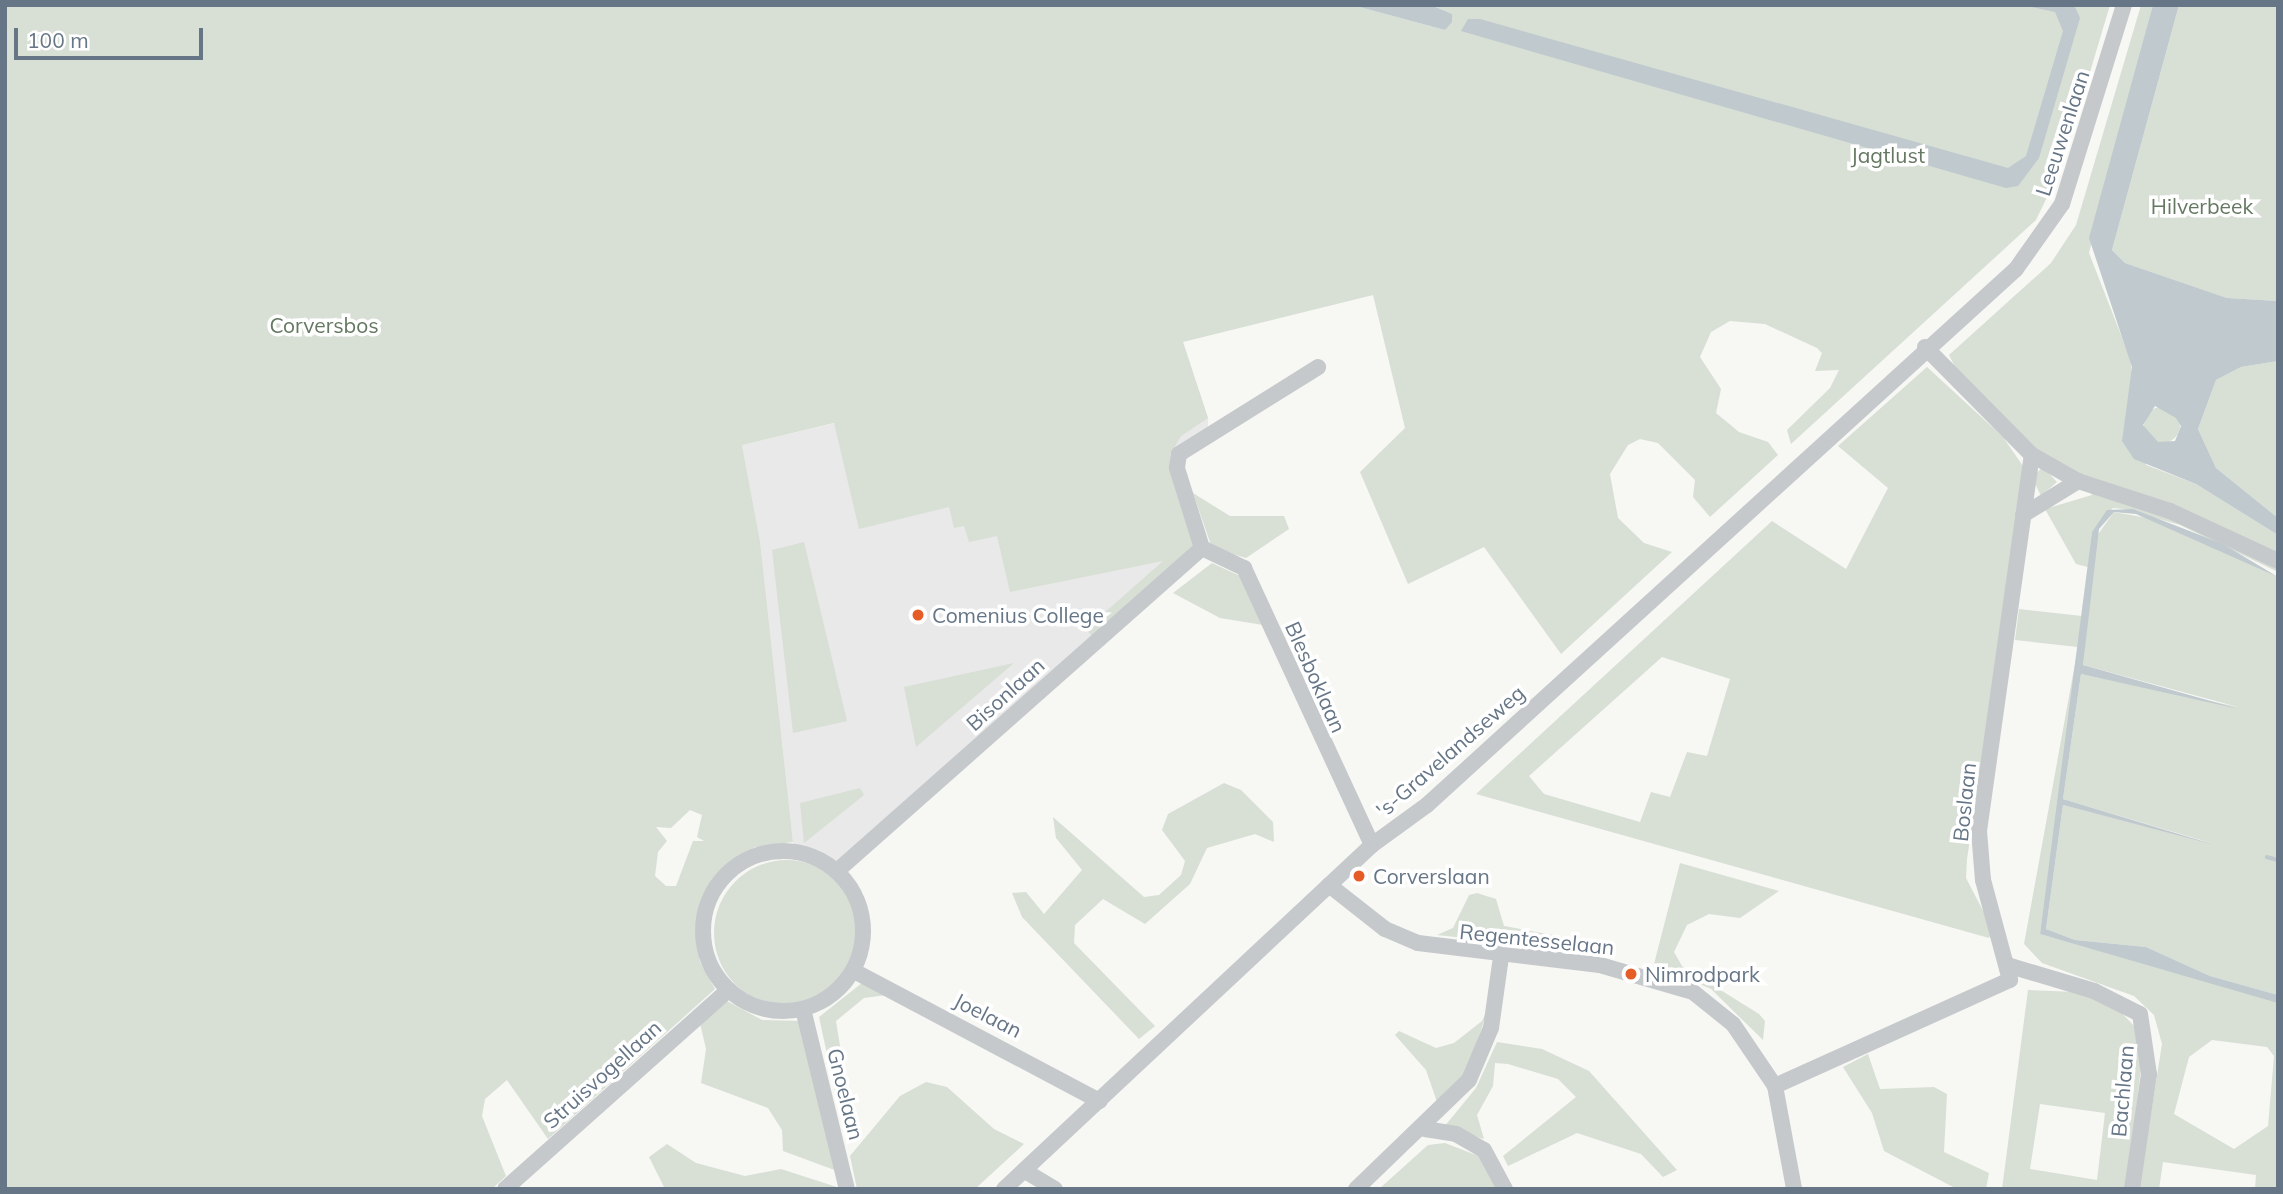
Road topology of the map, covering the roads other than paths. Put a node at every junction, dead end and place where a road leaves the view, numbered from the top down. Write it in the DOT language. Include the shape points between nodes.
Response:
graph roads {
  1 [pos="2124,5"];
  2 [pos="1925,347"];
  3 [pos="1318,367"];
  4 [pos="2032,454"];
  5 [pos="2078,481"];
  6 [pos="2023,515"];
  7 [pos="1202,548"];
  8 [pos="2278,561"];
  9 [pos="1372,845"];
  10 [pos="837,871"];
  11 [pos="1329,886"];
  12 [pos="1501,957"];
  13 [pos="2007,965"];
  14 [pos="854,971"];
  15 [pos="728,990"];
  16 [pos="803,1009"];
  17 [pos="1775,1086"];
  18 [pos="1100,1101"];
  19 [pos="1425,1129"];
  20 [pos="1025,1171"];
  21 [pos="505,1189"];
  22 [pos="847,1189"];
  23 [pos="1004,1189"];
  24 [pos="1055,1189"];
  25 [pos="1356,1189"];
  26 [pos="1505,1189"];
  27 [pos="1794,1189"];
  28 [pos="2133,1189"];
  1 -- 2 [label="street, Leeuwenlaan" via="2076,170 2046,232 2016,269"];
  2 -- 4 [label="street"];
  2 -- 9 [label="street, 's-Gravelandseweg" via="1427,805"];
  3 -- 7 [label="street" via="1179,454 1177,468"];
  4 -- 5 [label="street"];
  4 -- 6 [label="street, Boslaan"];
  5 -- 6 [label="street"];
  5 -- 8 [label="street" via="2170,511"];
  6 -- 13 [label="street, Boslaan" via="1979,840 1983,880"];
  7 -- 9 [label="street, Blesboklaan" via="1244,568"];
  7 -- 10 [label="street, Bisonlaan"];
  9 -- 11 [label="street, 's-Gravelandseweg"];
  10 -- 14 [label="street" via="863,918"];
  10 -- 15 [label="street" via="794,851 749,857 730,870 711,897 702,929 705,952"];
  11 -- 12 [label="street, Regentesselaan" via="1385,929 1418,943"];
  11 -- 18 [label="street, 's-Gravelandseweg"];
  12 -- 17 [label="street, Regentesselaan" via="1600,965 1693,992 1733,1024"];
  12 -- 19 [label="street" via="1491,1028 1469,1080"];
  13 -- 17 [label="street" via="2010,979"];
  13 -- 28 [label="street, Bachlaan" via="2094,991 2140,1014 2149,1074"];
  14 -- 16 [label="street" via="823,1001"];
  14 -- 18 [label="street, Joelaan"];
  15 -- 16 [label="street" via="763,1010"];
  15 -- 21 [label="street, Struisvogellaan"];
  16 -- 22 [label="street, Gnoelaan"];
  17 -- 27 [label="street, Regentesselaan"];
  18 -- 20 [label="street, 's-Gravelandseweg"];
  19 -- 25 [label="street"];
  19 -- 26 [label="street" via="1456,1134 1484,1150"];
  20 -- 23 [label="street, 's-Gravelandseweg"];
  20 -- 24 [label="street"];
}
